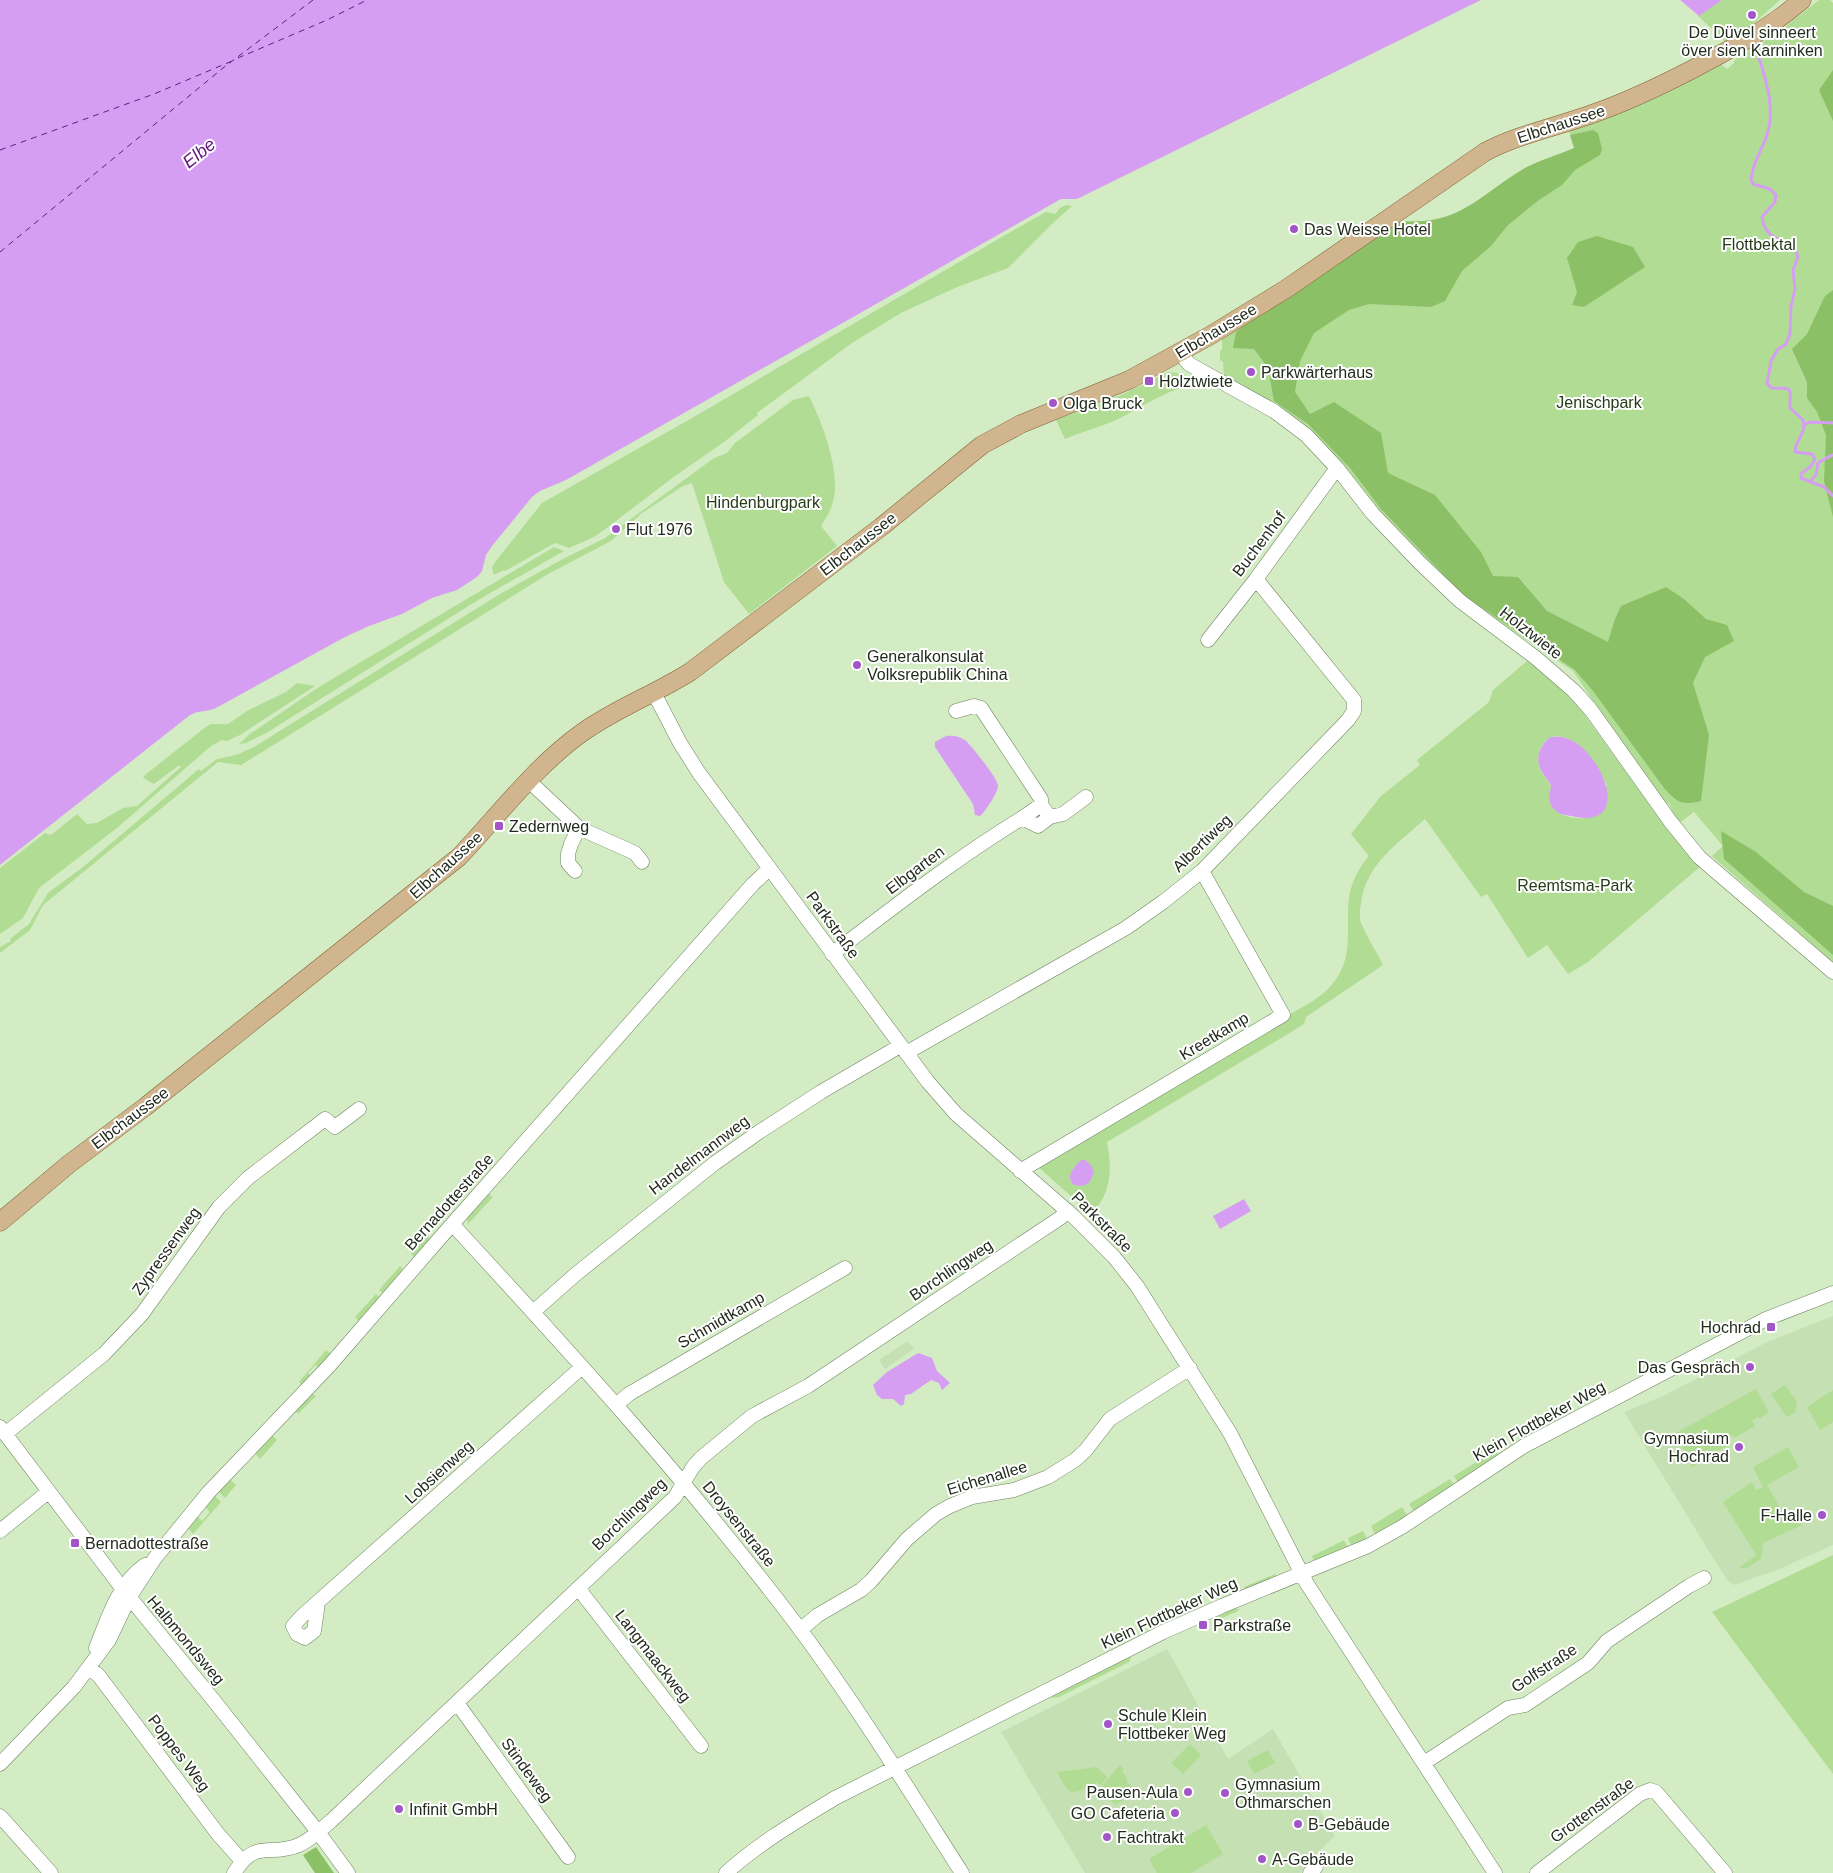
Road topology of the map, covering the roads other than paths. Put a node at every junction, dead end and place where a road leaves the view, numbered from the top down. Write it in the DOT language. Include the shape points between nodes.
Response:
graph roads {
  1 [pos="1802,0"];
  2 [pos="1180,353"];
  3 [pos="1337,468"];
  4 [pos="1256,579"];
  5 [pos="1208,640"];
  6 [pos="654,693"];
  7 [pos="956,711"];
  8 [pos="529,781"];
  9 [pos="1086,797"];
  10 [pos="1041,805"];
  11 [pos="1022,818"];
  12 [pos="1050,818"];
  13 [pos="579,828"];
  14 [pos="642,862"];
  15 [pos="770,869"];
  16 [pos="1202,870"];
  17 [pos="575,871"];
  18 [pos="832,954"];
  19 [pos="1833,972"];
  20 [pos="903,1049"];
  21 [pos="359,1109"];
  22 [pos="1020,1171"];
  23 [pos="1068,1211"];
  24 [pos="0,1222"];
  25 [pos="453,1224"];
  26 [pos="845,1268"];
  27 [pos="1833,1293"];
  28 [pos="533,1312"];
  29 [pos="582,1367"];
  30 [pos="1190,1368"];
  31 [pos="617,1404"];
  32 [pos="3,1430"];
  33 [pos="685,1484"];
  34 [pos="48,1492"];
  35 [pos="0,1530"];
  36 [pos="1302,1574"];
  37 [pos="1704,1578"];
  38 [pos="578,1588"];
  39 [pos="126,1593"];
  40 [pos="318,1603"];
  41 [pos="800,1630"];
  42 [pos="89,1667"];
  43 [pos="457,1703"];
  44 [pos="701,1746"];
  45 [pos="1424,1763"];
  46 [pos="0,1764"];
  47 [pos="895,1768"];
  48 [pos="0,1816"];
  49 [pos="318,1832"];
  50 [pos="568,1857"];
  51 [pos="242,1860"];
  52 [pos="51,1873"];
  53 [pos="234,1873"];
  54 [pos="348,1873"];
  55 [pos="726,1873"];
  56 [pos="962,1873"];
  57 [pos="1495,1873"];
  58 [pos="1537,1873"];
  59 [pos="1725,1873"];
  1 -- 2 [label="main road, Elbchaussee" via="1744,42 1641,95 1510,140 1485,152 1286,289"];
  2 -- 3 [label="street, Holztwiete" via="1189,364 1280,416 1306,435"];
  2 -- 6 [label="main road, Elbchaussee" via="1129,380 1021,424 982,445 881,527 690,672"];
  3 -- 4 [label="street, Buchenhof"];
  3 -- 19 [label="street, Holztwiete" via="1373,514 1420,564 1460,601 1574,691 1699,857"];
  4 -- 5 [label="street, Buchenhof"];
  4 -- 16 [label="street, Albertiweg" via="1354,700 1354,710 1348,720"];
  6 -- 8 [label="main road, Elbchaussee" via="583,732"];
  6 -- 15 [label="street, Parkstraße" via="688,756"];
  7 -- 10 [label="street" via="974,706 981,708 1042,798"];
  8 -- 13 [label="street"];
  8 -- 24 [label="main road, Elbchaussee" via="459,857 428,883 69,1164"];
  9 -- 12 [label="street" via="1064,814"];
  10 -- 11 [label="street, Elbgarten"];
  10 -- 12 [label="street"];
  11 -- 12 [label="street" via="1038,826"];
  11 -- 18 [label="street, Elbgarten" via="922,885"];
  13 -- 14 [label="street" via="635,853"];
  13 -- 17 [label="street" via="568,854 568,863"];
  15 -- 18 [label="street, Parkstraße"];
  15 -- 25 [label="street, Bernadottestraße" via="753,884"];
  16 -- 20 [label="street, Albertiweg" via="1126,928"];
  16 -- 22 [label="street, Kreetkamp" via="1283,1015"];
  18 -- 20 [label="street, Parkstraße"];
  20 -- 22 [label="street, Parkstraße" via="956,1114"];
  20 -- 28 [label="street, Handelmannweg" via="813,1097 715,1163"];
  21 -- 32 [label="street, Zypressenweg" via="335,1127 325,1119 248,1178 219,1207 142,1314 104,1354"];
  22 -- 23 [label="street, Parkstraße"];
  23 -- 30 [label="street, Parkstraße" via="1114,1257 1137,1286"];
  23 -- 33 [label="street, Borchlingweg" via="808,1386 752,1416 693,1467"];
  25 -- 28 [label="street, Droysenstraße"];
  25 -- 39 [label="street, Bernadottestraße" via="330,1366 208,1493 155,1558 139,1569"];
  26 -- 31 [label="street, Schmidtkamp"];
  27 -- 36 [label="street, Klein Flottbeker Weg" via="1766,1319 1524,1446 1387,1536"];
  28 -- 29 [label="street, Droysenstraße"];
  29 -- 31 [label="street, Droysenstraße"];
  29 -- 40 [label="street, Lobsienweg"];
  30 -- 36 [label="street, Parkstraße" via="1230,1433"];
  30 -- 41 [label="street, Eichenallee" via="1110,1419 1085,1452 1048,1476 1014,1490 972,1497 936,1514 907,1539 861,1590 818,1615"];
  31 -- 33 [label="street, Droysenstraße"];
  32 -- 34 [label="street, Halbmondsweg"];
  33 -- 38 [label="street, Borchlingweg"];
  33 -- 41 [label="street, Droysenstraße"];
  34 -- 35 [label="street"];
  34 -- 39 [label="street, Halbmondsweg"];
  36 -- 45 [label="street, Parkstraße"];
  36 -- 47 [label="street, Klein Flottbeker Weg" via="1163,1632"];
  37 -- 45 [label="street, Golfstraße" via="1607,1641 1588,1662 1525,1705 1508,1708"];
  38 -- 43 [label="street, Borchlingweg"];
  38 -- 44 [label="street, Langmaackweg"];
  39 -- 42 [label="street, Bernadottestraße" via="108,1618"];
  39 -- 49 [label="street, Halbmondsweg"];
  41 -- 47 [label="street, Droysenstraße"];
  42 -- 46 [label="street, Bernadottestraße"];
  42 -- 51 [label="street, Poppes Weg" via="218,1834"];
  43 -- 49 [label="street, Borchlingweg"];
  43 -- 50 [label="street, Stindeweg"];
  45 -- 57 [label="street, Parkstraße"];
  47 -- 55 [label="street, Klein Flottbeker Weg" via="789,1825"];
  47 -- 56 [label="street, Droysenstraße"];
  48 -- 52 [label="street"];
  49 -- 51 [label="street, Borchlingweg" via="300,1845 254,1852"];
  49 -- 54 [label="street, Halbmondsweg"];
  51 -- 53 [label="street"];
  58 -- 59 [label="street, Grottenstraße" via="1640,1794 1650,1790 1656,1792"];
}
